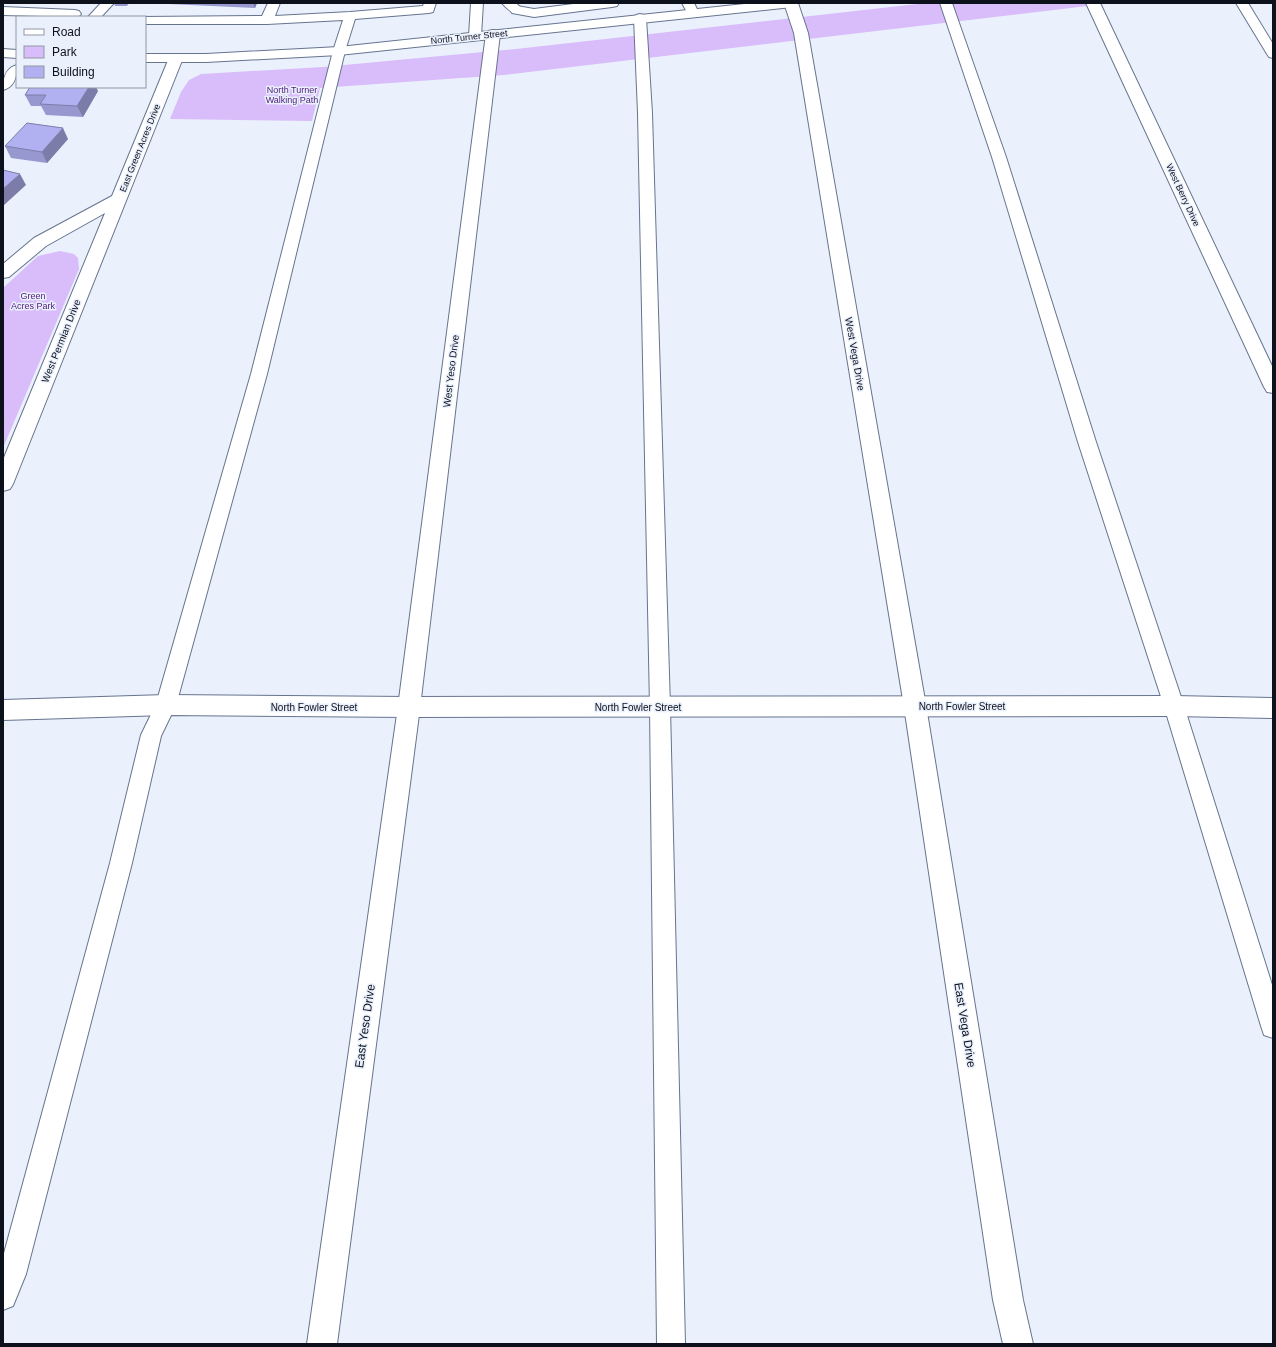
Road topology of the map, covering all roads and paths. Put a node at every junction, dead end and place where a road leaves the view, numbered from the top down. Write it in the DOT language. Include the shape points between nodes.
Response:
graph roads {
  1 [pos="84,3"];
  2 [pos="108,3"];
  3 [pos="274,3"];
  4 [pos="430,3"];
  5 [pos="477,3"];
  6 [pos="612,3"];
  7 [pos="661,3"];
  8 [pos="792,3"];
  9 [pos="946,3"];
  10 [pos="1093,3"];
  11 [pos="1242,3"];
  12 [pos="745,5"];
  13 [pos="513,7"];
  14 [pos="690,8"];
  15 [pos="3,11"];
  16 [pos="74,16"];
  17 [pos="95,16"];
  18 [pos="350,16"];
  19 [pos="640,18"];
  20 [pos="146,20"];
  21 [pos="267,20"];
  22 [pos="494,34"];
  23 [pos="475,36"];
  24 [pos="339,51"];
  25 [pos="3,53"];
  26 [pos="16,54"];
  27 [pos="1273,54"];
  28 [pos="146,58"];
  29 [pos="176,58"];
  30 [pos="16,70"];
  31 [pos="3,86"];
  32 [pos="119,198"];
  33 [pos="3,273"];
  34 [pos="1273,387"];
  35 [pos="3,484"];
  36 [pos="166,705"];
  37 [pos="915,706"];
  38 [pos="1174,706"];
  39 [pos="409,708"];
  40 [pos="660,708"];
  41 [pos="1273,708"];
  42 [pos="3,710"];
  43 [pos="1273,1026"];
  44 [pos="3,1296"];
  45 [pos="322,1344"];
  46 [pos="671,1344"];
  47 [pos="1018,1344"];
  1 -- 16 [label="lane"];
  2 -- 17 [label="lane"];
  3 -- 21 [label="lane"];
  4 -- 18 [label="lane" via="429,9"];
  5 -- 23 [label="lane"];
  6 -- 13 [label="street" via="534,12"];
  7 -- 14 [label="street"];
  8 -- 12 [label="street, North Turner Street"];
  8 -- 37 [label="street, West Vega Drive" via="802,40"];
  9 -- 38 [label="lane" via="999,157 1089,449"];
  10 -- 34 [label="street, West Berry Drive"];
  11 -- 27 [label="lane"];
  12 -- 14 [label="street, North Turner Street"];
  14 -- 19 [label="street, North Turner Street"];
  15 -- 16 [label="lane"];
  18 -- 21 [label="lane"];
  18 -- 24 [label="lane"];
  19 -- 22 [label="street, North Turner Street"];
  19 -- 40 [label="lane" via="645,113"];
  20 -- 21 [label="lane"];
  22 -- 23 [label="street, North Turner Street"];
  22 -- 39 [label="street, West Yeso Drive"];
  23 -- 24 [label="street, North Turner Street"];
  24 -- 29 [label="street, North Turner Street"];
  24 -- 36 [label="lane" via="259,374"];
  25 -- 26 [label="street"];
  28 -- 29 [label="street, North Turner Street"];
  29 -- 32 [label="street, East Green Acres Drive"];
  30 -- 31 [label="lane"];
  32 -- 33 [label="street, East Green Acres Drive" via="40,242"];
  32 -- 35 [label="street, West Permian Drive"];
  36 -- 39 [label="street, North Fowler Street"];
  36 -- 42 [label="street, North Fowler Street"];
  36 -- 44 [label="lane" via="150,735 113,893 12,1274"];
  37 -- 38 [label="street, North Fowler Street"];
  37 -- 40 [label="street, North Fowler Street"];
  37 -- 47 [label="street, East Vega Drive" via="1008,1300"];
  38 -- 41 [label="street, North Fowler Street"];
  38 -- 43 [label="lane"];
  39 -- 40 [label="street, North Fowler Street"];
  39 -- 45 [label="street, East Yeso Drive"];
  40 -- 46 [label="lane"];
}
